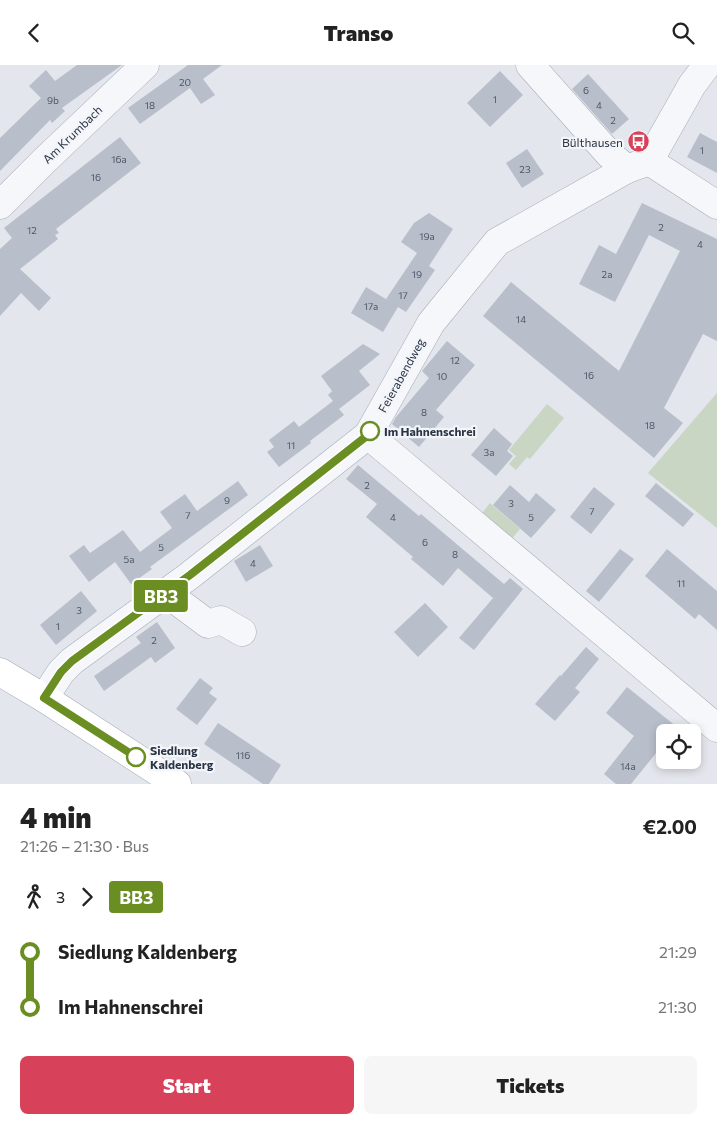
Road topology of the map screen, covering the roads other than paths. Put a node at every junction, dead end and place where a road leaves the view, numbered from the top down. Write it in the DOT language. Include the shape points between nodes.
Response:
graph roads {
  1 [pos="145,65"];
  2 [pos="530,65"];
  3 [pos="707,65"];
  4 [pos="638,165"];
  5 [pos="0,205"];
  6 [pos="717,205"];
  7 [pos="368,435"];
  8 [pos="168,591"];
  9 [pos="242,631"];
  10 [pos="0,672"];
  11 [pos="44,698"];
  12 [pos="717,728"];
  13 [pos="177,784"];
  1 -- 5 [label="street, Am Krumbach"];
  2 -- 4 [label="street" via="609,154"];
  3 -- 4 [label="street"];
  4 -- 6 [label="street"];
  4 -- 7 [label="street, Feierabendweg" via="497,242 431,323"];
  7 -- 8 [label="street, Feierabendweg"];
  7 -- 12 [label="street"];
  8 -- 9 [label="street" via="208,624 223,620"];
  8 -- 11 [label="street, Feierabendweg" via="72,661"];
  10 -- 11 [label="main road"];
  11 -- 13 [label="main road"];
}
